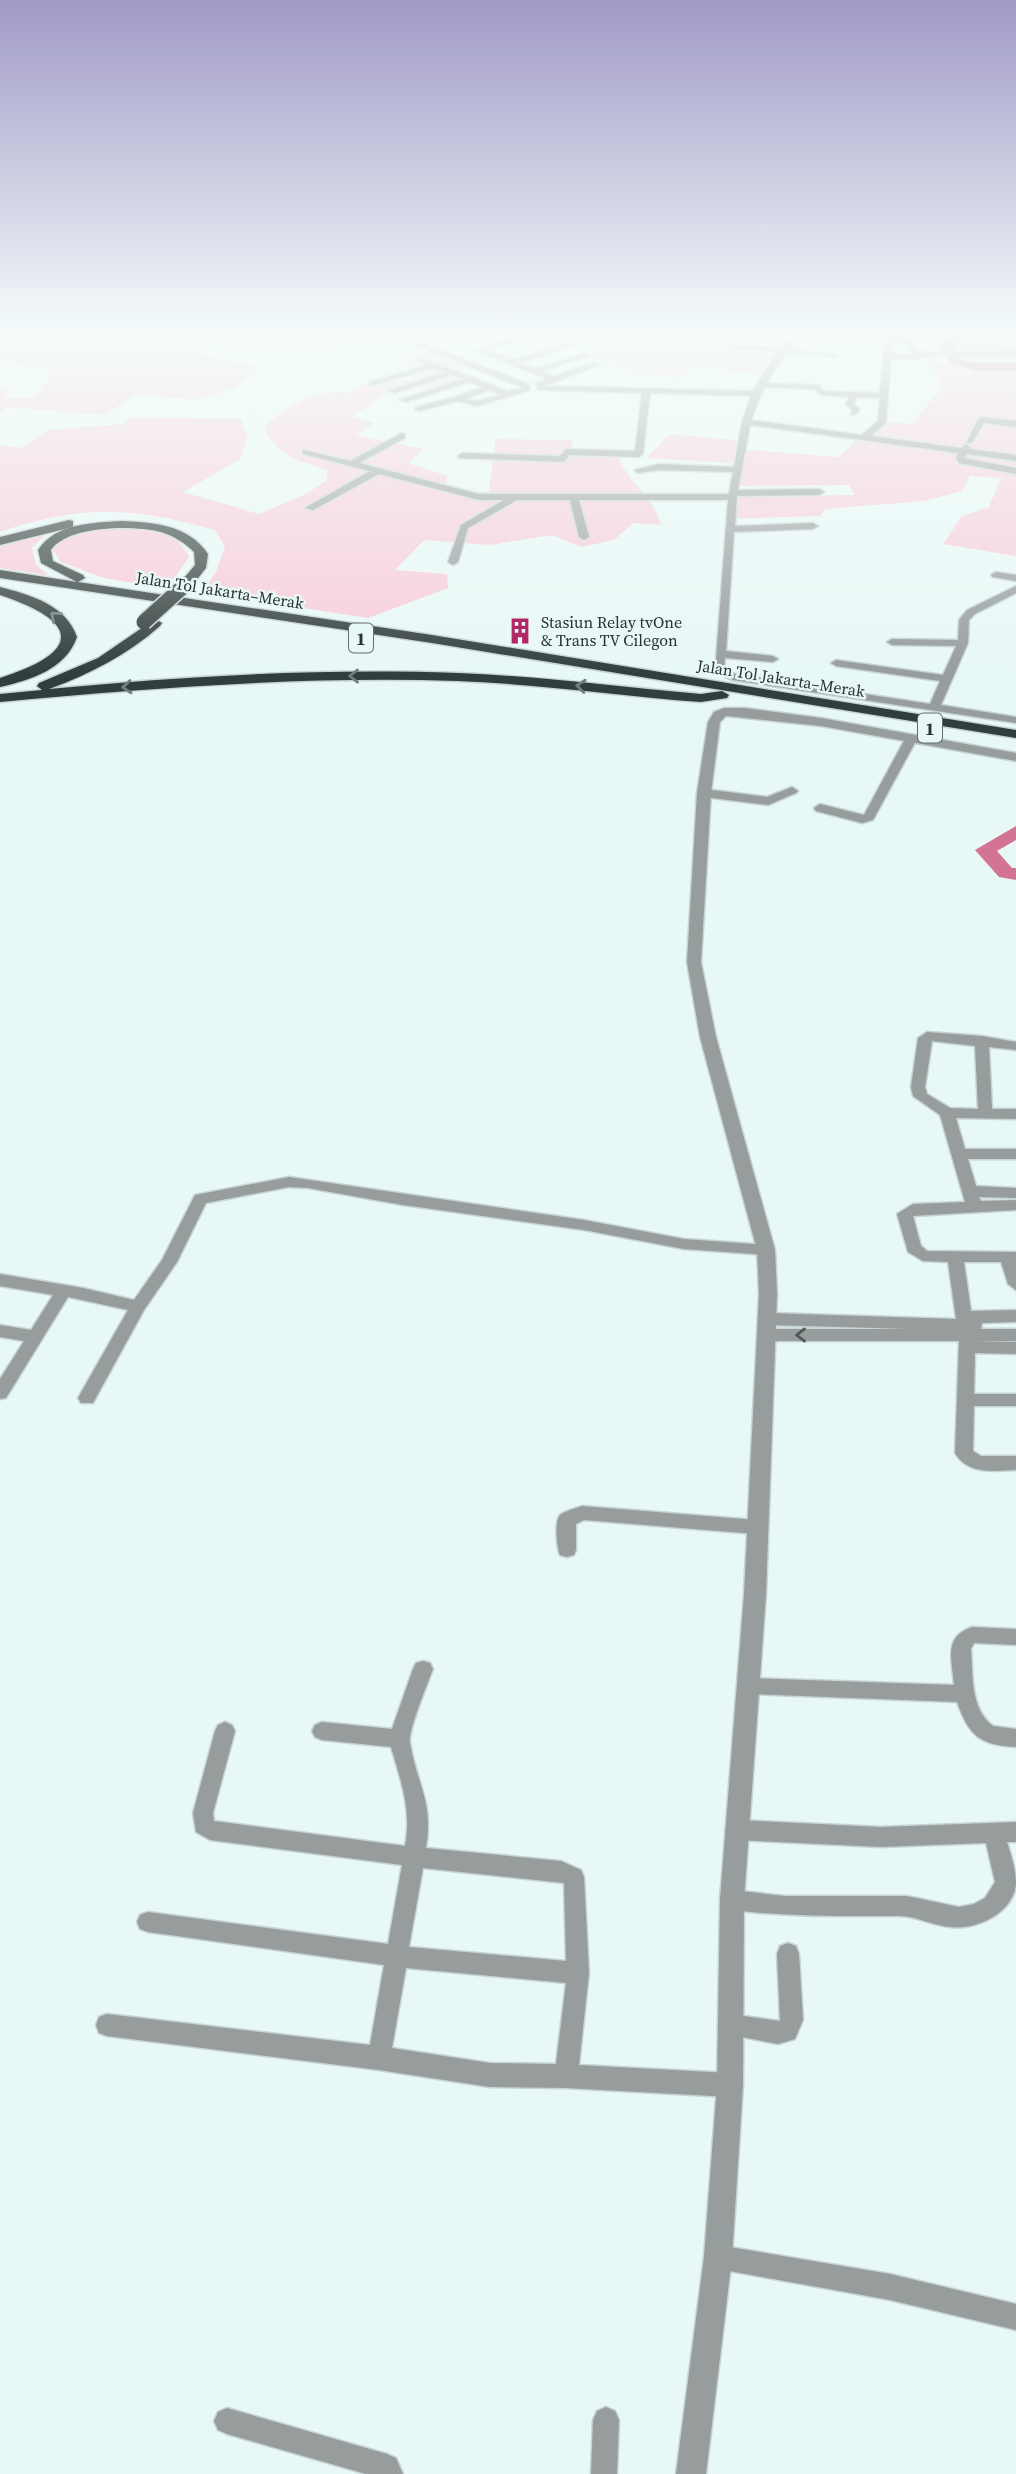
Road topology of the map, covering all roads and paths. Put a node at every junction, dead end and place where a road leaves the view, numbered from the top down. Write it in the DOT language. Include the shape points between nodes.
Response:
graph roads {
  1 [pos="387,444"];
  2 [pos="640,444"];
  3 [pos="742,444"];
  4 [pos="921,444"];
  5 [pos="967,444"];
  6 [pos="992,444"];
  7 [pos="1016,448"];
  8 [pos="964,451"];
  9 [pos="306,452"];
  10 [pos="462,456"];
  11 [pos="1016,458"];
  12 [pos="351,464"];
  13 [pos="638,470"];
  14 [pos="737,470"];
  15 [pos="377,471"];
  16 [pos="1016,471"];
  17 [pos="658,488"];
  18 [pos="819,492"];
  19 [pos="734,493"];
  20 [pos="574,496"];
  21 [pos="516,497"];
  22 [pos="310,508"];
  23 [pos="813,526"];
  24 [pos="730,529"];
  25 [pos="584,537"];
  26 [pos="0,541"];
  27 [pos="453,562"];
  28 [pos="0,574"];
  29 [pos="996,575"];
  30 [pos="1016,578"];
  31 [pos="0,583"];
  32 [pos="192,584"];
  33 [pos="1016,589"];
  34 [pos="0,591"];
  35 [pos="200,605"];
  36 [pos="892,642"];
  37 [pos="963,643"];
  38 [pos="720,654"];
  39 [pos="773,659"];
  40 [pos="836,663"];
  41 [pos="946,679"];
  42 [pos="0,692"];
  43 [pos="722,695"];
  44 [pos="1006,705"];
  45 [pos="934,708"];
  46 [pos="1003,718"];
  47 [pos="1016,720"];
  48 [pos="1016,734"];
  49 [pos="911,739"];
  50 [pos="1016,741"];
  51 [pos="1016,757"];
  52 [pos="792,791"];
  53 [pos="704,793"];
  54 [pos="820,808"];
  55 [pos="982,1041"];
  56 [pos="1016,1046"];
  57 [pos="947,1113"];
  58 [pos="985,1113"];
  59 [pos="1016,1114"];
  60 [pos="960,1154"];
  61 [pos="1016,1154"];
  62 [pos="1016,1193"];
  63 [pos="971,1198"];
  64 [pos="1016,1205"];
  65 [pos="766,1250"];
  66 [pos="1012,1257"];
  67 [pos="955,1258"];
  68 [pos="0,1280"];
  69 [pos="1016,1284"];
  70 [pos="64,1291"];
  71 [pos="138,1307"];
  72 [pos="1016,1316"];
  73 [pos="1016,1325"];
  74 [pos="767,1327"];
  75 [pos="0,1331"];
  76 [pos="966,1331"];
  77 [pos="1016,1335"];
  78 [pos="34,1337"];
  79 [pos="1016,1348"];
  80 [pos="2,1386"];
  81 [pos="87,1398"];
  82 [pos="964,1400"];
  83 [pos="1016,1400"];
  84 [pos="1016,1463"];
  85 [pos="756,1527"];
  86 [pos="567,1550"];
  87 [pos="1016,1637"];
  88 [pos="423,1669"];
  89 [pos="748,1686"];
  90 [pos="964,1693"];
  91 [pos="225,1731"];
  92 [pos="321,1731"];
  93 [pos="1016,1738"];
  94 [pos="398,1739"];
  95 [pos="736,1830"];
  96 [pos="1016,1832"];
  97 [pos="994,1833"];
  98 [pos="415,1857"];
  99 [pos="732,1900"];
  100 [pos="148,1922"];
  101 [pos="788,1954"];
  102 [pos="395,1956"];
  103 [pos="578,1973"];
  104 [pos="107,2025"];
  105 [pos="729,2025"];
  106 [pos="379,2058"];
  107 [pos="566,2076"];
  108 [pos="730,2085"];
  109 [pos="718,2257"];
  110 [pos="1016,2317"];
  111 [pos="606,2420"];
  112 [pos="227,2421"];
  113 [pos="390,2474"];
  114 [pos="604,2474"];
  115 [pos="691,2474"];
  1 -- 12 [label="street"];
  2 -- 10 [label="street" via="639,454 566,452 564,459"];
  3 -- 14 [label="street"];
  4 -- 8 [label="street"];
  5 -- 8 [label="street"];
  6 -- 7 [label="street"];
  8 -- 11 [label="street"];
  8 -- 16 [label="street" via="962,461"];
  9 -- 12 [label="street"];
  12 -- 15 [label="street"];
  13 -- 14 [label="street"];
  14 -- 19 [label="street"];
  15 -- 21 [label="street" via="480,497"];
  15 -- 22 [label="street"];
  17 -- 19 [label="street"];
  18 -- 19 [label="street"];
  19 -- 20 [label="street"];
  19 -- 24 [label="street"];
  20 -- 21 [label="street"];
  20 -- 25 [label="street"];
  21 -- 27 [label="street" via="464,527"];
  23 -- 24 [label="street"];
  24 -- 38 [label="street"];
  26 -- 32 [label="highway" via="91,521 163,524 194,535 212,553 210,570"];
  28 -- 35 [label="highway, Jalan Tol Jakarta–Merak / 1"];
  29 -- 30 [label="street"];
  31 -- 43 [label="highway, Jalan Tol Jakarta–Merak / 1"];
  32 -- 35 [label="highway" via="202,555 184,537 163,528 97,525 55,538 45,553 47,563 68,575"];
  32 -- 42 [label="highway" via="113,656 81,673"];
  33 -- 37 [label="street" via="971,612 964,620"];
  42 -- 34 [label="highway, one-way" via="57,661 70,638 53,611"];
  35 -- 48 [label="highway, Jalan Tol Jakarta–Merak / 1"];
  36 -- 37 [label="street"];
  37 -- 41 [label="street"];
  38 -- 39 [label="street"];
  38 -- 45 [label="street" via="719,671 724,675"];
  40 -- 41 [label="street"];
  41 -- 45 [label="street"];
  43 -- 42 [label="highway, one-way" via="691,697 496,679 357,676"];
  43 -- 50 [label="highway, Jalan Tol Jakarta–Merak / 1"];
  44 -- 46 [label="street"];
  45 -- 46 [label="street"];
  46 -- 47 [label="street"];
  49 -- 51 [label="street"];
  49 -- 53 [label="street" via="821,722 723,712 714,722"];
  49 -- 54 [label="street" via="869,817"];
  52 -- 53 [label="street" via="768,801"];
  53 -- 65 [label="street" via="694,962 708,1037"];
  55 -- 56 [label="street"];
  55 -- 57 [label="street" via="925,1038 920,1096"];
  55 -- 58 [label="street"];
  57 -- 58 [label="street"];
  57 -- 60 [label="street"];
  58 -- 59 [label="street"];
  60 -- 61 [label="street"];
  60 -- 63 [label="street"];
  62 -- 63 [label="street"];
  63 -- 64 [label="street"];
  63 -- 67 [label="street" via="905,1214 917,1252"];
  65 -- 71 [label="street" via="684,1244 289,1182 200,1199 169,1262"];
  65 -- 74 [label="street"];
  66 -- 67 [label="street"];
  66 -- 69 [label="street"];
  67 -- 76 [label="street"];
  68 -- 70 [label="street"];
  70 -- 71 [label="street"];
  70 -- 78 [label="street"];
  71 -- 81 [label="street"];
  72 -- 76 [label="street"];
  73 -- 76 [label="street"];
  74 -- 76 [label="street"];
  74 -- 85 [label="street"];
  75 -- 78 [label="street"];
  76 -- 77 [label="street"];
  76 -- 79 [label="street"];
  76 -- 82 [label="street"];
  78 -- 80 [label="street"];
  82 -- 83 [label="street"];
  82 -- 84 [label="street" via="964,1453 968,1459"];
  85 -- 86 [label="street" via="582,1513 567,1520"];
  85 -- 89 [label="street"];
  87 -- 90 [label="street" via="972,1635 963,1640"];
  88 -- 94 [label="street"];
  89 -- 90 [label="street"];
  89 -- 95 [label="street"];
  90 -- 93 [label="street" via="974,1723 983,1733"];
  91 -- 98 [label="street" via="203,1813 204,1825 210,1830"];
  92 -- 94 [label="street"];
  94 -- 98 [label="street" via="417,1802"];
  95 -- 97 [label="street" via="881,1837"];
  95 -- 99 [label="street"];
  96 -- 97 [label="street"];
  97 -- 99 [label="street" via="1006,1881 1000,1897 985,1911 965,1918 907,1906 785,1906"];
  98 -- 102 [label="street"];
  98 -- 103 [label="street" via="561,1871 573,1877"];
  99 -- 105 [label="street"];
  100 -- 102 [label="street"];
  101 -- 105 [label="street" via="792,2020 787,2031"];
  102 -- 103 [label="street"];
  102 -- 106 [label="street"];
  103 -- 107 [label="street"];
  104 -- 106 [label="street"];
  105 -- 108 [label="street"];
  106 -- 107 [label="street" via="490,2075"];
  107 -- 108 [label="street"];
  108 -- 109 [label="street"];
  109 -- 110 [label="street" via="890,2287"];
  109 -- 115 [label="street"];
  111 -- 114 [label="street"];
  112 -- 113 [label="street" via="378,2464"];
}
